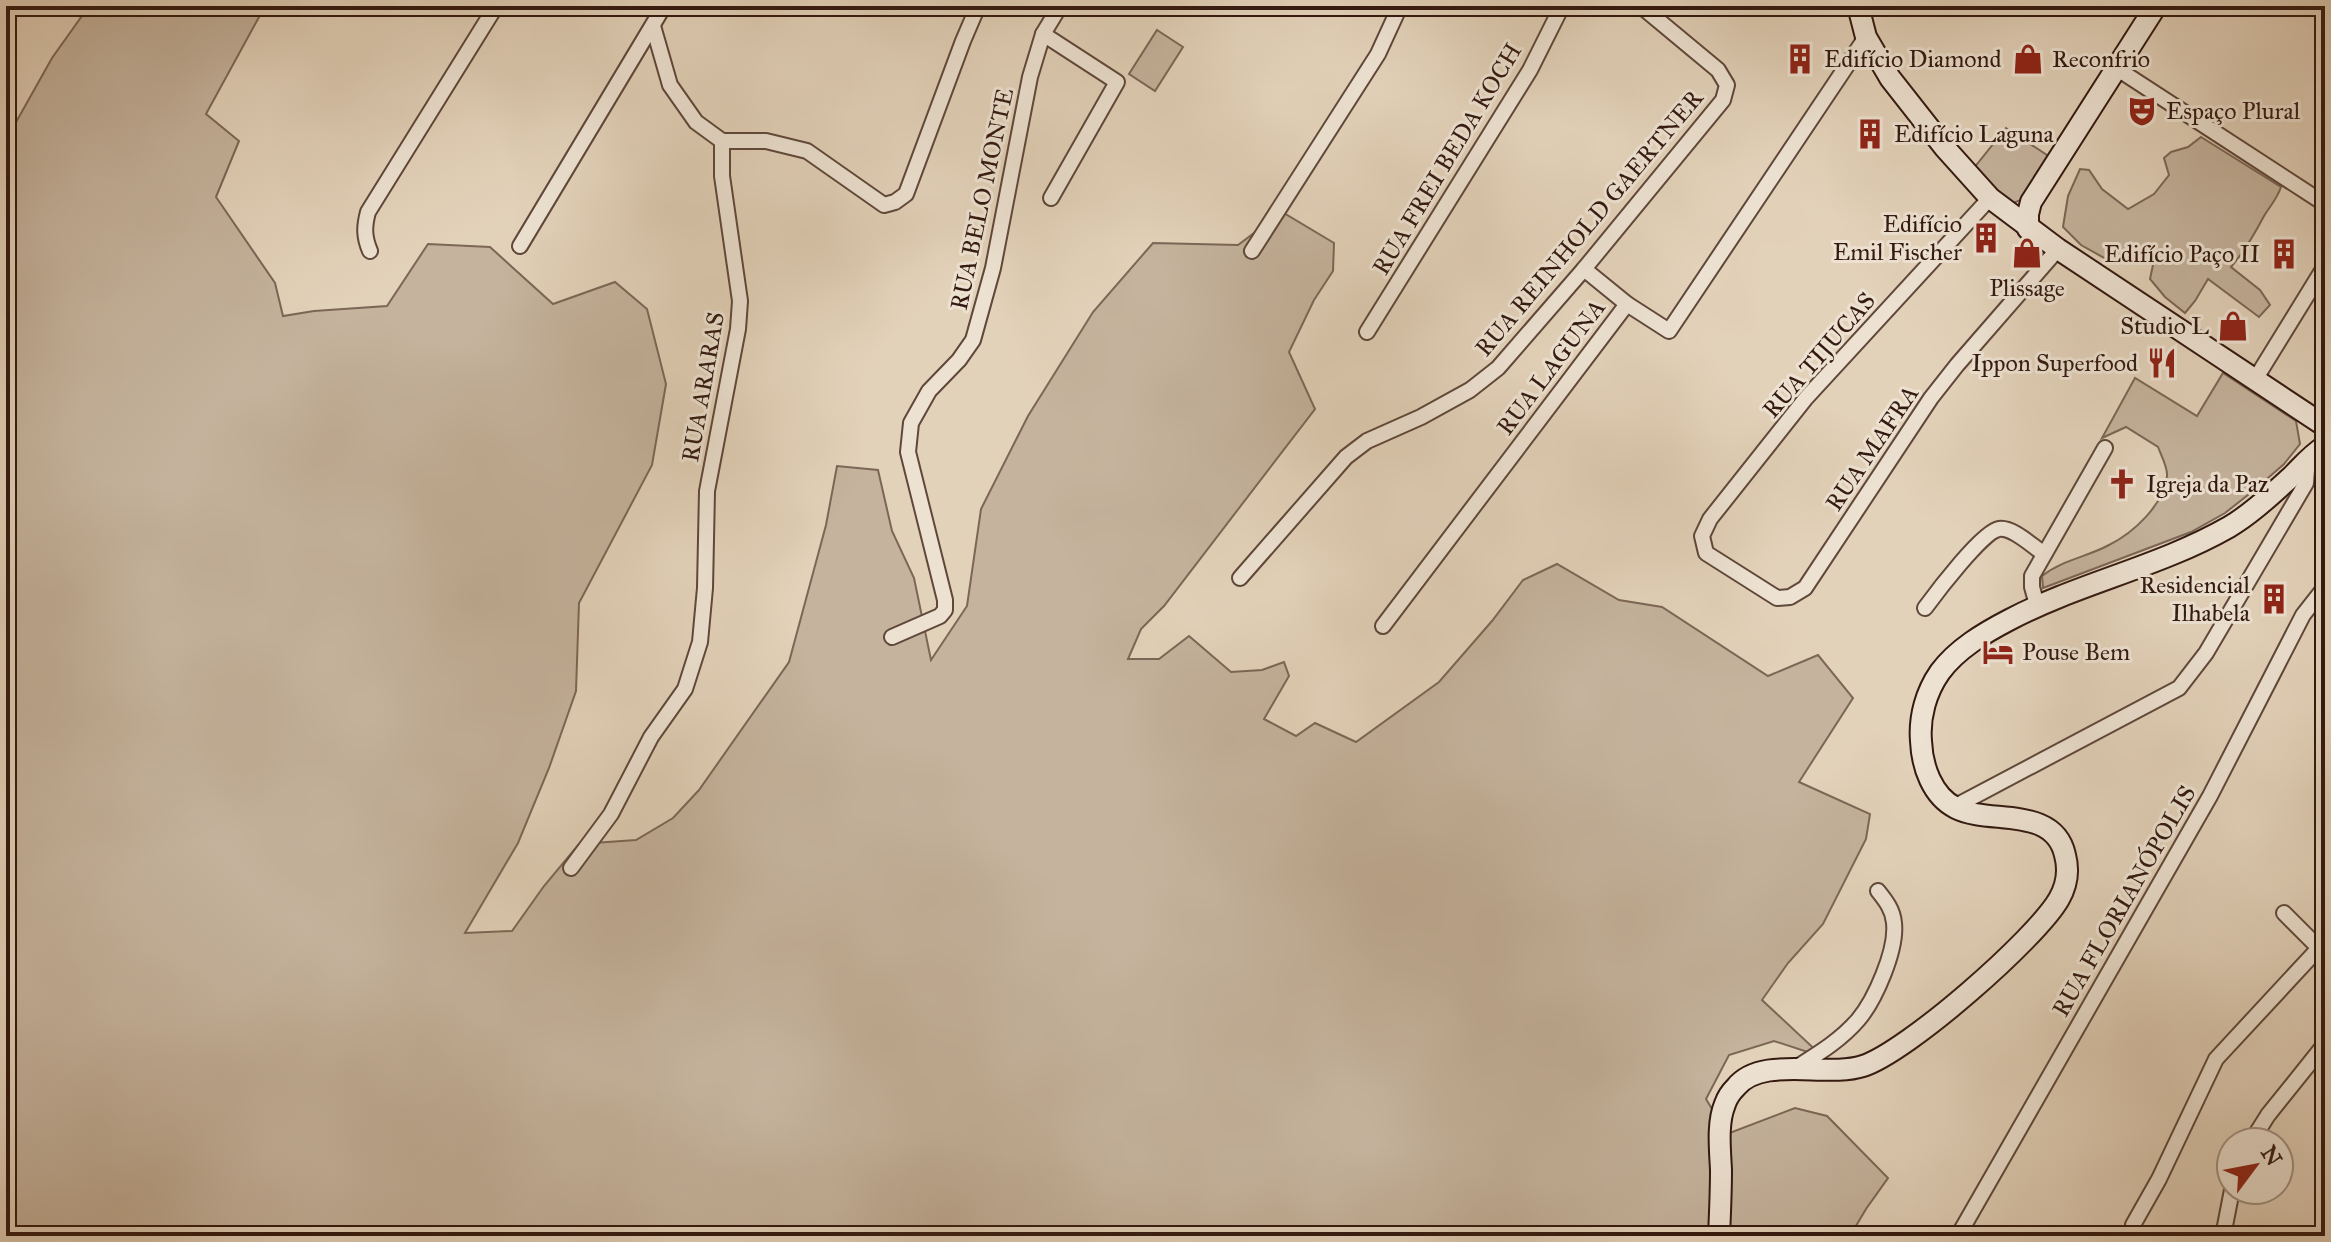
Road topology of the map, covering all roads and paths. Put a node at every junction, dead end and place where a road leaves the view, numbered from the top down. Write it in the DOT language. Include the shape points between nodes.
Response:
graph roads {
  1 [pos="496,6"];
  2 [pos="664,6"];
  3 [pos="978,6"];
  4 [pos="1060,6"];
  5 [pos="1400,6"];
  6 [pos="1562,6"];
  7 [pos="1641,6"];
  8 [pos="1858,6"];
  9 [pos="2156,6"];
  10 [pos="653,26"];
  11 [pos="1043,34"];
  12 [pos="1866,37"];
  13 [pos="2116,68"];
  14 [pos="722,141"];
  15 [pos="1051,198"];
  16 [pos="2031,202"];
  17 [pos="1997,204"];
  18 [pos="2325,204"];
  19 [pos="2028,229"];
  20 [pos="520,246"];
  21 [pos="2058,249"];
  22 [pos="370,251"];
  23 [pos="1252,251"];
  24 [pos="2325,266"];
  25 [pos="1584,269"];
  26 [pos="1627,304"];
  27 [pos="1367,332"];
  28 [pos="2256,378"];
  29 [pos="2296,406"];
  30 [pos="2325,426"];
  31 [pos="2105,448"];
  32 [pos="2315,453"];
  33 [pos="1706,553"];
  34 [pos="2043,553"];
  35 [pos="1240,578"];
  36 [pos="2325,587"];
  37 [pos="2037,605"];
  38 [pos="1925,608"];
  39 [pos="1383,626"];
  40 [pos="892,637"];
  41 [pos="1954,807"];
  42 [pos="571,868"];
  43 [pos="1878,891"];
  44 [pos="2284,913"];
  45 [pos="2322,950"];
  46 [pos="2325,1044"];
  47 [pos="1794,1069"];
  48 [pos="2261,1126"];
  49 [pos="2229,1206"];
  50 [pos="2133,1225"];
  51 [pos="1719,1236"];
  52 [pos="1958,1236"];
  53 [pos="2223,1236"];
  1 -- 22 [label="street" via="368,212 364,230"];
  2 -- 10 [label="street"];
  3 -- 14 [label="street" via="906,194 895,202 884,205 807,151 766,141"];
  4 -- 11 [label="street, RUA BELO MONTE"];
  5 -- 23 [label="street" via="1378,54"];
  6 -- 27 [label="street, RUA FREI BEDA KOCH" via="1530,70"];
  7 -- 25 [label="street, RUA REINHOLD GAERTNER" via="1718,70 1727,85 1723,100"];
  8 -- 12 [label="street"];
  9 -- 13 [label="street"];
  10 -- 14 [label="street" via="670,85 696,122"];
  10 -- 20 [label="street"];
  11 -- 15 [label="street" via="1117,82"];
  11 -- 40 [label="street, RUA BELO MONTE" via="973,340 929,391 911,423 908,452 945,610"];
  12 -- 17 [label="street" via="1890,78"];
  12 -- 26 [label="street, RUA LAGUNA" via="1669,331"];
  13 -- 16 [label="street"];
  13 -- 18 [label="street"];
  14 -- 42 [label="street, RUA ARARAS" via="740,301 707,491 700,642 685,689 651,737 611,814"];
  16 -- 17 [label="street"];
  16 -- 19 [label="street"];
  17 -- 19 [label="street"];
  17 -- 33 [label="street, RUA TIJUCAS" via="1806,398 1710,519 1702,536"];
  19 -- 21 [label="street"];
  21 -- 28 [label="street"];
  21 -- 33 [label="street, RUA MAFRA" via="1931,398 1805,588 1777,598"];
  24 -- 28 [label="street"];
  25 -- 26 [label="street"];
  25 -- 35 [label="street, RUA REINHOLD GAERTNER" via="1498,368 1346,457"];
  26 -- 39 [label="street, RUA LAGUNA"];
  28 -- 29 [label="street"];
  29 -- 30 [label="street"];
  29 -- 32 [label="street"];
  31 -- 34 [label="street"];
  32 -- 37 [label="street" via="2232,525"];
  32 -- 41 [label="street" via="2306,483 2206,653 2179,688"];
  34 -- 37 [label="street" via="2032,576"];
  34 -- 38 [label="street" via="2008,530 1992,532"];
  36 -- 52 [label="street, RUA FLORIANÓPOLIS" via="2303,615 2210,796"];
  37 -- 41 [label="street" via="1963,649 1928,692 1920,733 1924,769"];
  41 -- 47 [label="street" via="2024,819 2054,835 2068,866 2060,898 2040,925 1977,984 1890,1054 1834,1071"];
  43 -- 47 [label="street" via="1895,922 1894,941 1873,998 1845,1034"];
  44 -- 45 [label="street"];
  45 -- 50 [label="street" via="2216,1059"];
  46 -- 48 [label="street"];
  47 -- 51 [label="street" via="1750,1076 1724,1106"];
  49 -- 53 [label="street"];
}
